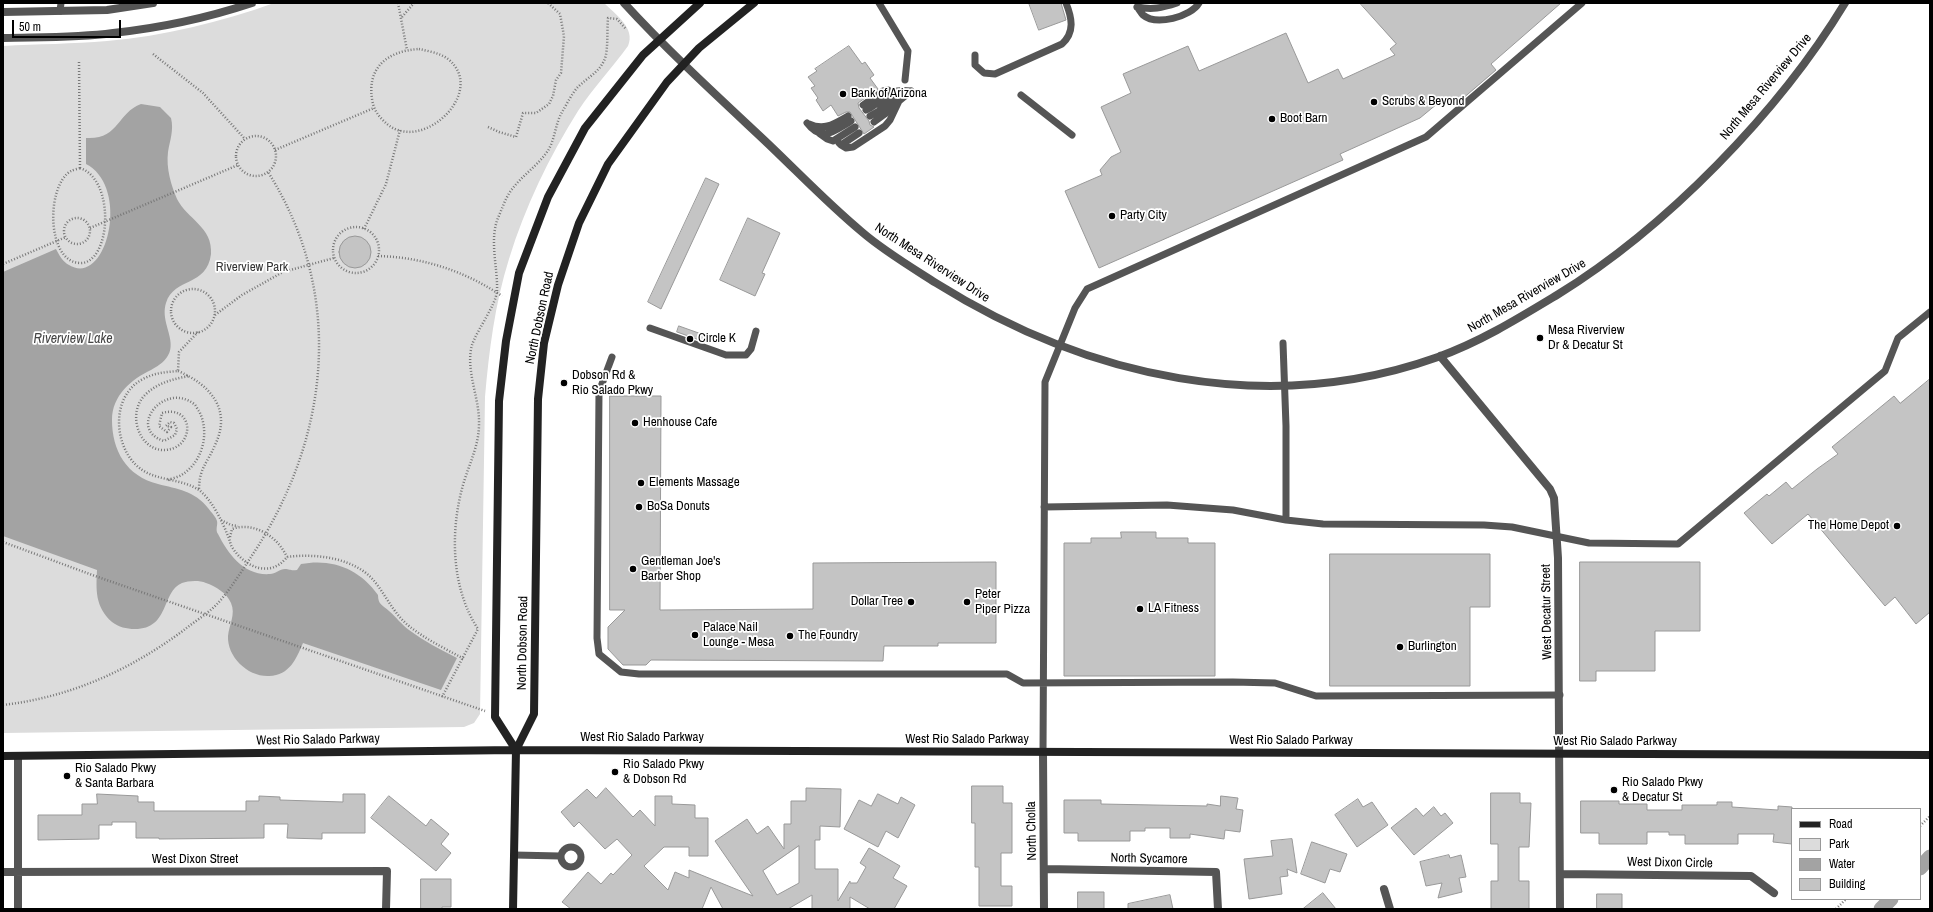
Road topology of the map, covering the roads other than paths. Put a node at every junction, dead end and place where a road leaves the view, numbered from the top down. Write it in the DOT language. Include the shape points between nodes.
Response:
graph roads {
  1 [pos="153,3"];
  2 [pos="252,3"];
  3 [pos="624,3"];
  4 [pos="700,3"];
  5 [pos="754,3"];
  6 [pos="878,3"];
  7 [pos="1066,3"];
  8 [pos="1177,3"];
  9 [pos="1199,3"];
  10 [pos="1582,3"];
  11 [pos="1845,3"];
  12 [pos="61,7"];
  13 [pos="3,12"];
  14 [pos="3,38"];
  15 [pos="659,40"];
  16 [pos="975,55"];
  17 [pos="684,64"];
  18 [pos="905,80"];
  19 [pos="911,91"];
  20 [pos="1021,95"];
  21 [pos="853,124"];
  22 [pos="820,134"];
  23 [pos="1072,135"];
  24 [pos="833,141"];
  25 [pos="841,144"];
  26 [pos="1930,312"];
  27 [pos="650,328"];
  28 [pos="756,331"];
  29 [pos="1283,343"];
  30 [pos="1060,345"];
  31 [pos="1440,356"];
  32 [pos="612,357"];
  33 [pos="1284,385"];
  34 [pos="1044,507"];
  35 [pos="1286,520"];
  36 [pos="1558,535"];
  37 [pos="1043,683"];
  38 [pos="1560,695"];
  39 [pos="516,750"];
  40 [pos="1042,752"];
  41 [pos="1560,754"];
  42 [pos="1930,755"];
  43 [pos="3,756"];
  44 [pos="18,756"];
  45 [pos="514,855"];
  46 [pos="560,856"];
  47 [pos="1045,869"];
  48 [pos="3,872"];
  49 [pos="19,872"];
  50 [pos="1560,874"];
  51 [pos="1384,889"];
  52 [pos="1774,893"];
  53 [pos="18,909"];
  54 [pos="386,909"];
  55 [pos="513,909"];
  56 [pos="1044,909"];
  57 [pos="1218,909"];
  58 [pos="1390,909"];
  59 [pos="1560,909"];
  1 -- 12 [label="street" via="107,10"];
  2 -- 14 [label="street" via="172,24 112,34"];
  3 -- 15 [label="street, North Mesa Riverview Drive"];
  4 -- 15 [label="main road, North Dobson Road"];
  5 -- 17 [label="main road, North Dobson Road"];
  6 -- 18 [label="lane" via="908,51"];
  7 -- 16 [label="lane" via="1071,16 1071,30 1062,44 995,74 984,73 975,65"];
  8 -- 9 [label="lane" via="1160,9 1148,10 1137,7 1144,15 1155,19 1184,14 1195,10"];
  10 -- 30 [label="lane" via="1426,137 1087,289 1075,308"];
  11 -- 31 [label="street, North Mesa Riverview Drive" via="1808,60 1751,129 1674,205 1591,274 1504,326"];
  12 -- 13 [label="street"];
  15 -- 17 [label="street, North Mesa Riverview Drive"];
  15 -- 39 [label="main road, North Dobson Road" via="627,73 585,128 548,197 520,273 506,341 499,401 495,717"];
  17 -- 30 [label="street, North Mesa Riverview Drive" via="863,233 901,261 967,303 1014,327"];
  17 -- 39 [label="main road, North Dobson Road" via="655,97 608,164 579,223 558,285 544,343 538,399 534,714"];
  19 -- 19 [label="lane" via="886,94 868,114 885,114 897,98"];
  19 -- 25 [label="lane" via="899,100 890,120 884,126 853,147 846,148"];
  20 -- 23 [label="lane"];
  21 -- 22 [label="lane" via="830,134"];
  21 -- 22 [label="lane" via="820,128 807,124"];
  21 -- 24 [label="lane"];
  21 -- 25 [label="lane"];
  22 -- 24 [label="lane" via="826,140"];
  24 -- 25 [label="lane"];
  26 -- 36 [label="lane" via="1898,338 1885,371 1678,544 1589,543"];
  27 -- 28 [label="lane" via="726,355 738,356 746,355 751,349"];
  29 -- 33 [label="lane"];
  30 -- 33 [label="street, North Mesa Riverview Drive" via="1127,368 1171,378 1249,385"];
  30 -- 34 [label="lane" via="1045,382"];
  31 -- 33 [label="street, North Mesa Riverview Drive" via="1359,378"];
  31 -- 36 [label="street, West Decatur Street" via="1550,489 1556,506"];
  32 -- 37 [label="lane" via="599,392 597,638 599,654 609,664 621,672 638,674 1007,674 1023,683"];
  33 -- 35 [label="lane"];
  34 -- 35 [label="lane" via="1206,507"];
  34 -- 37 [label="lane"];
  35 -- 36 [label="lane" via="1323,524 1484,525"];
  36 -- 38 [label="street, West Decatur Street"];
  37 -- 38 [label="lane" via="1275,682 1316,696"];
  37 -- 40 [label="lane"];
  38 -- 41 [label="street, West Decatur Street"];
  39 -- 40 [label="main road, West Rio Salado Parkway"];
  39 -- 44 [label="main road, West Rio Salado Parkway"];
  39 -- 45 [label="main road, North Dobson Road"];
  40 -- 41 [label="main road, West Rio Salado Parkway"];
  40 -- 47 [label="street, North Cholla"];
  41 -- 42 [label="main road, West Rio Salado Parkway"];
  41 -- 50 [label="street, West Decatur Street"];
  43 -- 44 [label="main road, West Rio Salado Parkway"];
  44 -- 49 [label="street"];
  45 -- 46 [label="lane"];
  45 -- 55 [label="main road, North Dobson Road"];
  47 -- 56 [label="street, North Cholla"];
  47 -- 57 [label="street, North Sycamore" via="1216,872"];
  48 -- 49 [label="street, West Dixon Street"];
  49 -- 53 [label="street"];
  49 -- 54 [label="street, West Dixon Street" via="387,871"];
  50 -- 52 [label="street, West Dixon Circle" via="1751,876"];
  50 -- 59 [label="street, West Decatur Street"];
  51 -- 58 [label="street"];
}
